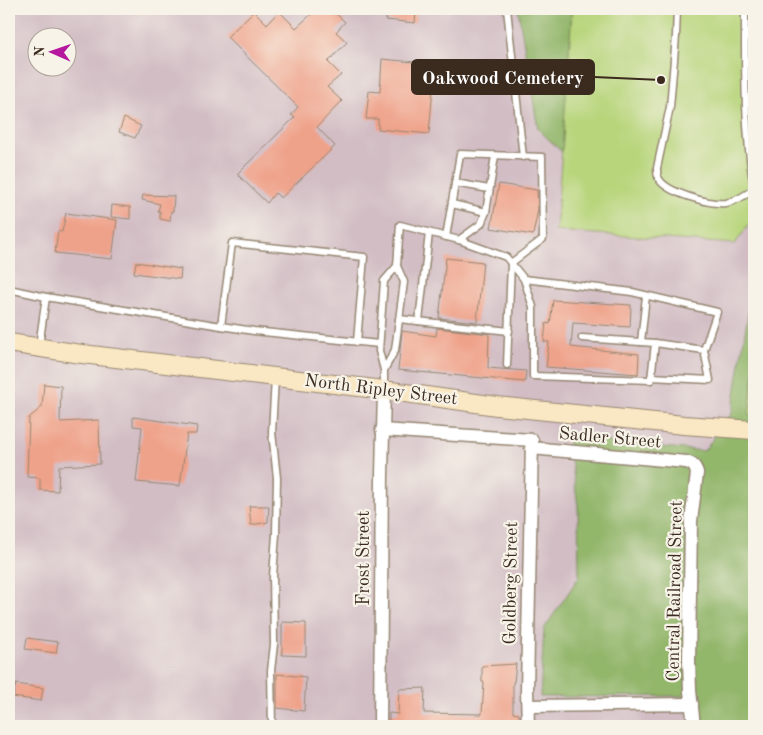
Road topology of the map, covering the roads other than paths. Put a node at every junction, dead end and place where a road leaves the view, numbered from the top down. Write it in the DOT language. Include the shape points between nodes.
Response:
graph roads {
  1 [pos="507,9"];
  2 [pos="677,9"];
  3 [pos="745,9"];
  4 [pos="495,156"];
  5 [pos="523,157"];
  6 [pos="455,183"];
  7 [pos="754,188"];
  8 [pos="489,189"];
  9 [pos="452,204"];
  10 [pos="486,212"];
  11 [pos="429,233"];
  12 [pos="446,237"];
  13 [pos="460,240"];
  14 [pos="511,263"];
  15 [pos="397,266"];
  16 [pos="524,279"];
  17 [pos="9,289"];
  18 [pos="646,296"];
  19 [pos="46,297"];
  20 [pos="399,319"];
  21 [pos="419,321"];
  22 [pos="221,326"];
  23 [pos="509,331"];
  24 [pos="582,338"];
  25 [pos="357,342"];
  26 [pos="641,342"];
  27 [pos="655,342"];
  28 [pos="9,343"];
  29 [pos="379,344"];
  30 [pos="39,348"];
  31 [pos="704,350"];
  32 [pos="508,365"];
  33 [pos="384,370"];
  34 [pos="275,376"];
  35 [pos="651,377"];
  36 [pos="384,390"];
  37 [pos="382,430"];
  38 [pos="754,430"];
  39 [pos="531,444"];
  40 [pos="686,462"];
  41 [pos="692,704"];
  42 [pos="528,706"];
  43 [pos="272,726"];
  44 [pos="380,726"];
  45 [pos="528,726"];
  46 [pos="694,726"];
  1 -- 5 [label="lane"];
  2 -- 7 [label="lane" via="670,107 657,168 659,180 680,193 716,203 734,201"];
  3 -- 7 [label="lane" via="745,75"];
  4 -- 5 [label="lane"];
  4 -- 6 [label="lane" via="460,154"];
  4 -- 8 [label="lane"];
  5 -- 14 [label="lane" via="542,157 544,240"];
  6 -- 8 [label="lane"];
  6 -- 9 [label="lane"];
  8 -- 10 [label="lane"];
  9 -- 10 [label="lane"];
  9 -- 12 [label="lane"];
  10 -- 13 [label="lane" via="481,224"];
  11 -- 12 [label="lane"];
  11 -- 15 [label="lane" via="400,225"];
  11 -- 21 [label="lane"];
  12 -- 13 [label="lane"];
  13 -- 14 [label="lane" via="506,257"];
  14 -- 16 [label="lane"];
  14 -- 23 [label="lane"];
  15 -- 20 [label="lane" via="404,282"];
  15 -- 29 [label="lane" via="384,281"];
  16 -- 18 [label="lane"];
  16 -- 35 [label="lane" via="533,307 533,376 651,380"];
  17 -- 19 [label="lane"];
  18 -- 26 [label="lane"];
  18 -- 31 [label="lane" via="716,312"];
  19 -- 22 [label="lane"];
  19 -- 30 [label="lane"];
  20 -- 21 [label="lane"];
  20 -- 33 [label="lane" via="395,350"];
  21 -- 23 [label="lane"];
  22 -- 25 [label="lane"];
  22 -- 25 [label="lane" via="232,243 364,257"];
  23 -- 32 [label="lane"];
  24 -- 26 [label="lane"];
  25 -- 29 [label="lane"];
  26 -- 27 [label="lane"];
  27 -- 31 [label="lane"];
  27 -- 35 [label="lane"];
  28 -- 30 [label="main road, North Ripley Street"];
  29 -- 33 [label="lane"];
  30 -- 34 [label="main road, North Ripley Street"];
  31 -- 35 [label="lane" via="710,380"];
  33 -- 36 [label="lane"];
  34 -- 36 [label="main road, North Ripley Street"];
  34 -- 43 [label="lane" via="272,432 276,534"];
  36 -- 37 [label="street, Frost Street"];
  36 -- 38 [label="main road, North Ripley Street" via="497,406"];
  37 -- 39 [label="street, Sadler Street"];
  37 -- 44 [label="street, Frost Street"];
  39 -- 40 [label="street, Sadler Street"];
  39 -- 42 [label="street, Goldberg Street"];
  40 -- 41 [label="street, Central Railroad Street" via="695,467 697,473 691,521 689,661"];
  41 -- 42 [label="street"];
  41 -- 46 [label="street, Central Railroad Street"];
  42 -- 45 [label="street, Goldberg Street"];
}
